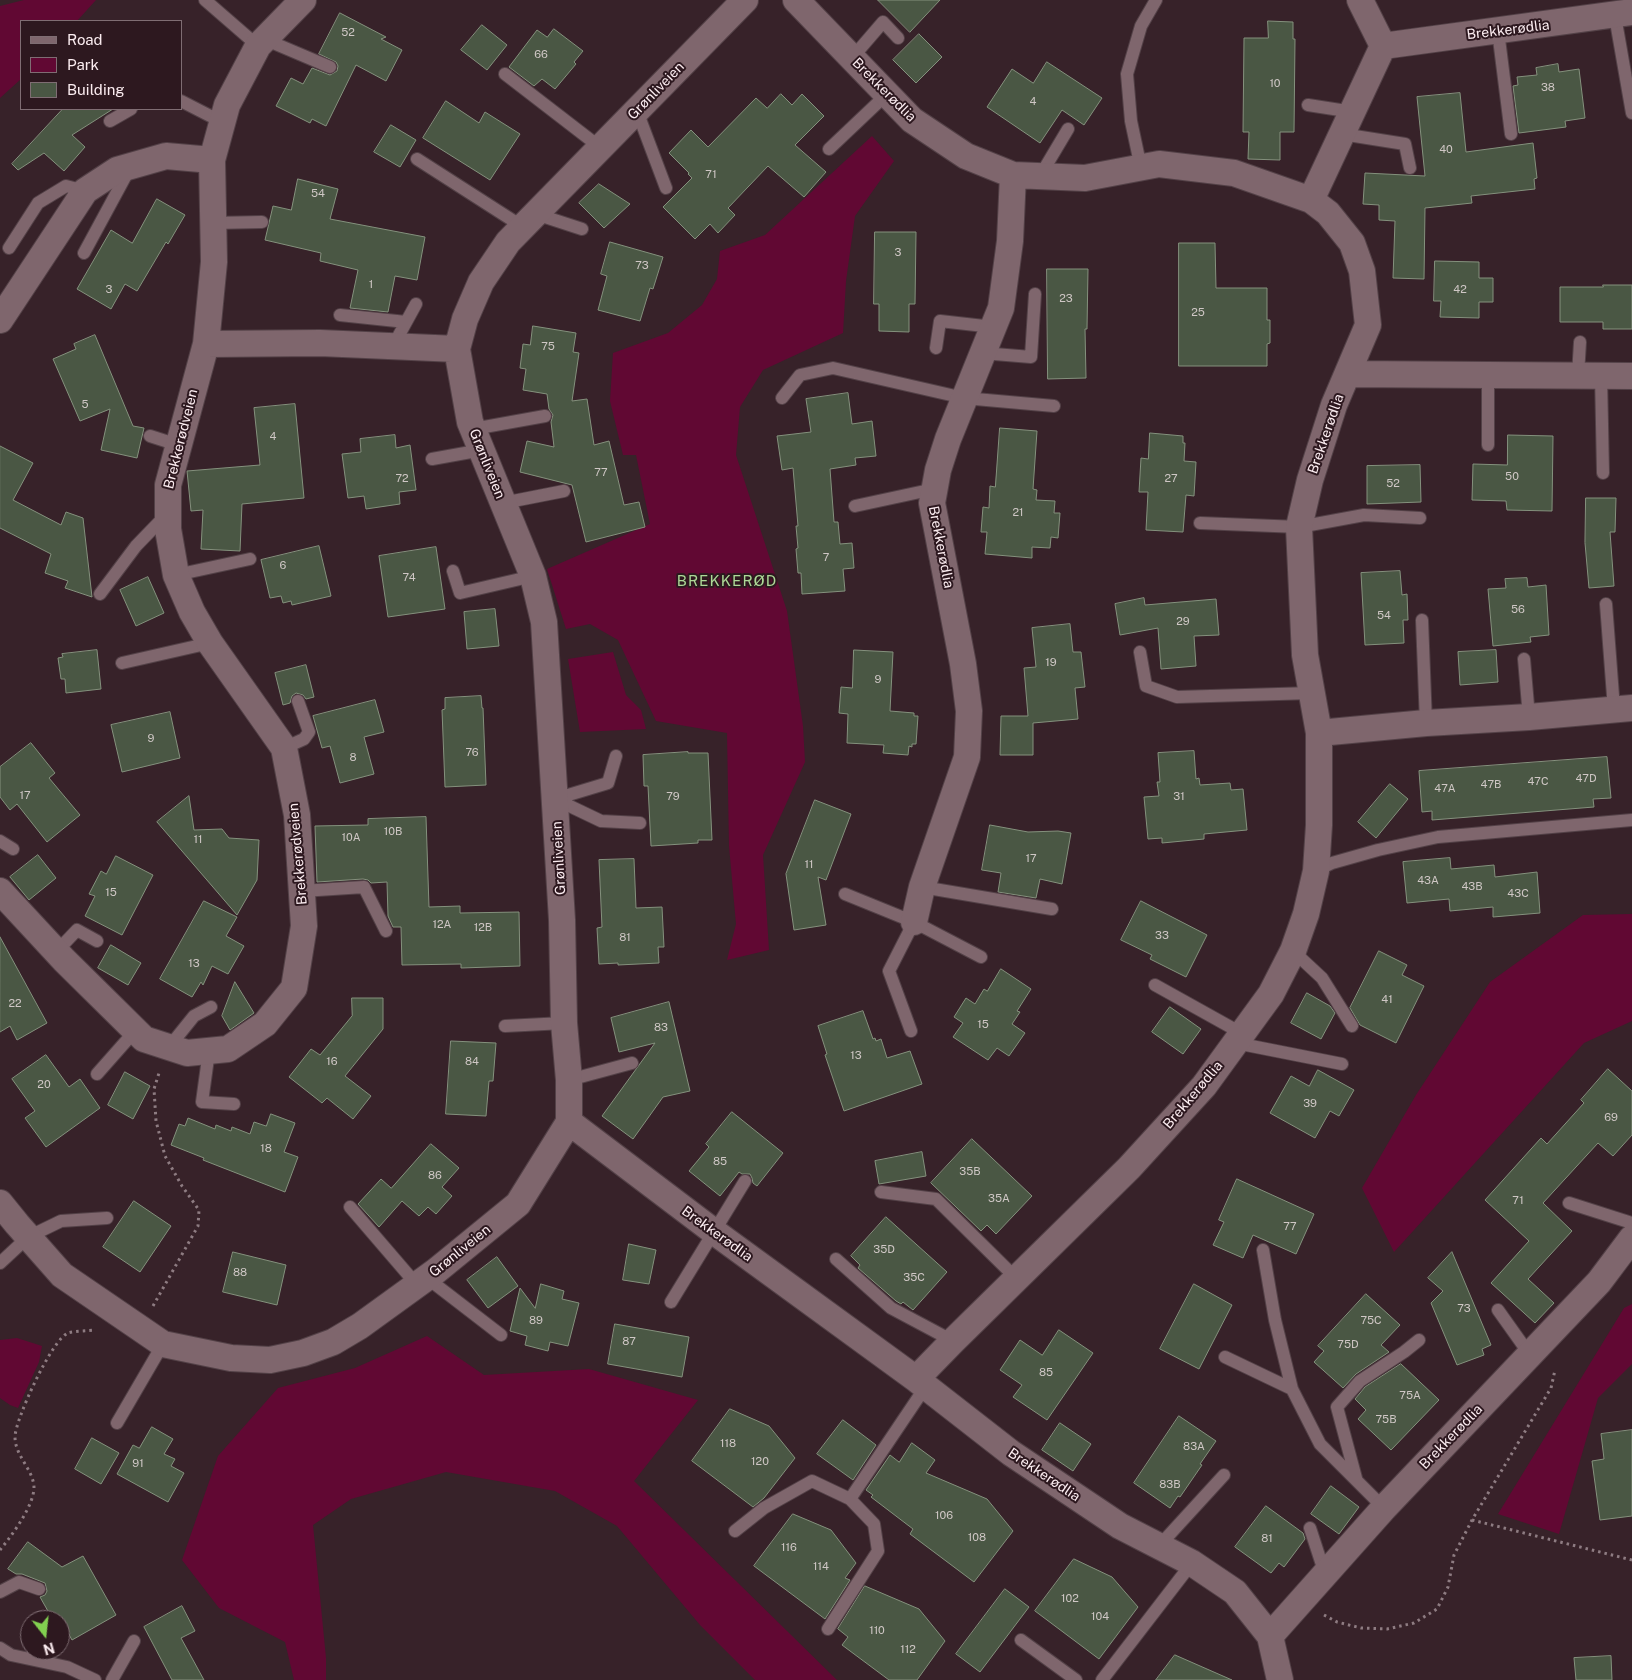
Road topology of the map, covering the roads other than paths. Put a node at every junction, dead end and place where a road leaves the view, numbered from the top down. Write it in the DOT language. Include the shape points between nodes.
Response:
graph roads {
  1 [pos="205,0"];
  2 [pos="303,0"];
  3 [pos="745,0"];
  4 [pos="796,0"];
  5 [pos="1156,0"];
  6 [pos="1360,0"];
  7 [pos="1624,14"];
  8 [pos="1498,31"];
  9 [pos="898,38"];
  10 [pos="261,43"];
  11 [pos="1383,46"];
  12 [pos="852,58"];
  13 [pos="330,67"];
  14 [pos="505,74"];
  15 [pos="887,94"];
  16 [pos="182,102"];
  17 [pos="1308,105"];
  18 [pos="129,110"];
  19 [pos="636,111"];
  20 [pos="1632,112"];
  21 [pos="110,121"];
  22 [pos="222,122"];
  23 [pos="1347,123"];
  24 [pos="1068,129"];
  25 [pos="1511,134"];
  26 [pos="601,148"];
  27 [pos="830,148"];
  28 [pos="416,159"];
  29 [pos="212,160"];
  30 [pos="132,166"];
  31 [pos="1141,168"];
  32 [pos="1410,168"];
  33 [pos="1013,175"];
  34 [pos="1040,176"];
  35 [pos="666,188"];
  36 [pos="85,191"];
  37 [pos="1311,200"];
  38 [pos="529,221"];
  39 [pos="262,222"];
  40 [pos="213,223"];
  41 [pos="582,229"];
  42 [pos="9,248"];
  43 [pos="84,253"];
  44 [pos="1035,294"];
  45 [pos="416,304"];
  46 [pos="340,315"];
  47 [pos="0,320"];
  48 [pos="406,322"];
  49 [pos="993,327"];
  50 [pos="1580,342"];
  51 [pos="206,344"];
  52 [pos="393,346"];
  53 [pos="936,348"];
  54 [pos="457,349"];
  55 [pos="982,353"];
  56 [pos="1348,374"];
  57 [pos="1488,375"];
  58 [pos="1589,375"];
  59 [pos="1632,376"];
  60 [pos="782,398"];
  61 [pos="964,398"];
  62 [pos="1054,406"];
  63 [pos="545,416"];
  64 [pos="150,436"];
  65 [pos="477,440"];
  66 [pos="178,445"];
  67 [pos="1488,445"];
  68 [pos="432,459"];
  69 [pos="1603,473"];
  70 [pos="934,489"];
  71 [pos="564,492"];
  72 [pos="503,503"];
  73 [pos="855,506"];
  74 [pos="168,514"];
  75 [pos="1420,518"];
  76 [pos="1200,523"];
  77 [pos="1299,527"];
  78 [pos="250,559"];
  79 [pos="453,571"];
  80 [pos="176,575"];
  81 [pos="533,576"];
  82 [pos="100,594"];
  83 [pos="1606,604"];
  84 [pos="1422,620"];
  85 [pos="210,643"];
  86 [pos="1140,652"];
  87 [pos="1524,659"];
  88 [pos="122,663"];
  89 [pos="1312,694"];
  90 [pos="298,701"];
  91 [pos="1623,708"];
  92 [pos="1529,717"];
  93 [pos="1426,723"];
  94 [pos="1319,733"];
  95 [pos="284,748"];
  96 [pos="616,756"];
  97 [pos="555,799"];
  98 [pos="1632,820"];
  99 [pos="640,823"];
  100 [pos="0,841"];
  101 [pos="13,849"];
  102 [pos="1316,871"];
  103 [pos="922,887"];
  104 [pos="0,891"];
  105 [pos="302,891"];
  106 [pos="845,894"];
  107 [pos="1052,910"];
  108 [pos="914,922"];
  109 [pos="386,932"];
  110 [pos="97,941"];
  111 [pos="1293,950"];
  112 [pos="56,952"];
  113 [pos="981,957"];
  114 [pos="1155,985"];
  115 [pos="211,1007"];
  116 [pos="564,1023"];
  117 [pos="505,1026"];
  118 [pos="1352,1026"];
  119 [pos="135,1031"];
  120 [pos="911,1031"];
  121 [pos="1239,1039"];
  122 [pos="166,1046"];
  123 [pos="209,1051"];
  124 [pos="632,1063"];
  125 [pos="1342,1064"];
  126 [pos="97,1074"];
  127 [pos="569,1080"];
  128 [pos="234,1104"];
  129 [pos="569,1122"];
  130 [pos="745,1181"];
  131 [pos="881,1192"];
  132 [pos="0,1203"];
  133 [pos="1569,1204"];
  134 [pos="350,1207"];
  135 [pos="106,1218"];
  136 [pos="1632,1223"];
  137 [pos="714,1231"];
  138 [pos="28,1237"];
  139 [pos="1632,1238"];
  140 [pos="1264,1250"];
  141 [pos="836,1259"];
  142 [pos="0,1263"];
  143 [pos="1016,1278"];
  144 [pos="422,1281"];
  145 [pos="671,1302"];
  146 [pos="1498,1310"];
  147 [pos="501,1335"];
  148 [pos="1419,1340"];
  149 [pos="953,1341"];
  150 [pos="163,1344"];
  151 [pos="1530,1355"];
  152 [pos="1226,1358"];
  153 [pos="921,1383"];
  154 [pos="1292,1389"];
  155 [pos="117,1423"];
  156 [pos="1224,1475"];
  157 [pos="1357,1481"];
  158 [pos="850,1498"];
  159 [pos="1384,1508"];
  160 [pos="1310,1528"];
  161 [pos="735,1531"];
  162 [pos="1159,1546"];
  163 [pos="1192,1563"];
  164 [pos="1325,1574"];
  165 [pos="39,1589"];
  166 [pos="0,1592"];
  167 [pos="828,1628"];
  168 [pos="1270,1636"];
  169 [pos="1020,1640"];
  170 [pos="134,1641"];
  171 [pos="0,1648"];
  172 [pos="95,1680"];
  173 [pos="112,1680"];
  174 [pos="1076,1680"];
  175 [pos="1102,1680"];
  176 [pos="1280,1680"];
  1 -- 10 [label="lane"];
  2 -- 10 [label="street, Brekkerødveien"];
  3 -- 19 [label="street, Grønliveien"];
  4 -- 12 [label="street, Brekkerødlia"];
  5 -- 31 [label="lane" via="1141,26 1127,74 1131,121"];
  6 -- 11 [label="street"];
  7 -- 8 [label="street, Brekkerødlia"];
  7 -- 20 [label="lane"];
  8 -- 11 [label="street, Brekkerødlia"];
  8 -- 25 [label="lane"];
  9 -- 12 [label="lane" via="883,22"];
  10 -- 13 [label="lane"];
  10 -- 22 [label="street, Brekkerødveien" via="227,105"];
  11 -- 23 [label="street"];
  12 -- 15 [label="street, Brekkerødlia"];
  14 -- 26 [label="lane"];
  15 -- 27 [label="lane"];
  15 -- 33 [label="street, Brekkerødlia" via="912,120 966,156"];
  16 -- 22 [label="lane"];
  17 -- 23 [label="lane"];
  18 -- 21 [label="lane"];
  19 -- 26 [label="street, Grønliveien"];
  19 -- 35 [label="lane"];
  22 -- 29 [label="street, Brekkerødveien"];
  23 -- 32 [label="lane" via="1405,144"];
  23 -- 37 [label="street"];
  24 -- 34 [label="lane"];
  26 -- 38 [label="street, Grønliveien"];
  28 -- 38 [label="lane"];
  29 -- 30 [label="street" via="166,156"];
  29 -- 40 [label="street, Brekkerødveien"];
  30 -- 36 [label="street" via="117,170"];
  30 -- 43 [label="lane"];
  31 -- 34 [label="street, Brekkerødlia" via="1085,178"];
  31 -- 37 [label="street, Brekkerødlia" via="1159,164 1234,173"];
  33 -- 34 [label="street, Brekkerødlia"];
  33 -- 49 [label="street, Brekkerødlia" via="1010,241 1001,308"];
  36 -- 42 [label="lane" via="66,186 38,202"];
  36 -- 47 [label="street"];
  37 -- 56 [label="street, Brekkerødlia" via="1328,213 1352,243 1362,271 1368,325"];
  38 -- 41 [label="lane"];
  38 -- 54 [label="street, Grønliveien" via="508,242 481,282 465,319"];
  39 -- 40 [label="lane"];
  40 -- 51 [label="street, Brekkerødveien" via="214,262"];
  44 -- 55 [label="lane" via="1031,356"];
  45 -- 48 [label="lane"];
  46 -- 48 [label="lane"];
  48 -- 52 [label="lane"];
  49 -- 53 [label="lane" via="940,321"];
  49 -- 55 [label="street, Brekkerødlia"];
  50 -- 58 [label="lane"];
  51 -- 52 [label="street"];
  51 -- 66 [label="street, Brekkerødveien"];
  52 -- 54 [label="street"];
  54 -- 65 [label="street, Grønliveien" via="470,422"];
  55 -- 61 [label="street, Brekkerødlia"];
  56 -- 57 [label="street"];
  56 -- 77 [label="street, Brekkerødlia" via="1310,480"];
  57 -- 58 [label="street"];
  57 -- 67 [label="lane"];
  58 -- 59 [label="street"];
  58 -- 69 [label="lane"];
  60 -- 61 [label="lane" via="800,376 832,368"];
  61 -- 62 [label="lane"];
  61 -- 70 [label="street, Brekkerødlia"];
  63 -- 65 [label="lane"];
  64 -- 66 [label="lane"];
  65 -- 68 [label="lane"];
  65 -- 72 [label="street, Grønliveien"];
  66 -- 74 [label="street, Brekkerødveien" via="168,486"];
  70 -- 73 [label="lane"];
  70 -- 103 [label="street, Brekkerødlia" via="932,503 969,711 967,756"];
  71 -- 72 [label="lane"];
  72 -- 81 [label="street, Grønliveien"];
  74 -- 80 [label="street, Brekkerødveien"];
  74 -- 82 [label="lane" via="136,546"];
  75 -- 77 [label="lane" via="1364,515"];
  76 -- 77 [label="lane"];
  77 -- 89 [label="street, Brekkerødlia" via="1306,655"];
  78 -- 80 [label="lane"];
  79 -- 81 [label="lane" via="460,593"];
  80 -- 85 [label="street, Brekkerødveien"];
  81 -- 97 [label="street, Grønliveien" via="544,622"];
  83 -- 91 [label="lane"];
  84 -- 93 [label="lane"];
  85 -- 88 [label="lane"];
  85 -- 95 [label="street, Brekkerødveien"];
  86 -- 89 [label="lane" via="1146,686 1177,697"];
  87 -- 92 [label="lane"];
  89 -- 94 [label="street, Brekkerødlia"];
  90 -- 95 [label="lane" via="309,732 304,739"];
  91 -- 92 [label="street"];
  92 -- 93 [label="street"];
  93 -- 94 [label="street"];
  94 -- 102 [label="street, Brekkerødlia"];
  95 -- 105 [label="street, Brekkerødveien" via="297,815"];
  96 -- 97 [label="lane" via="608,783"];
  97 -- 99 [label="lane" via="601,821"];
  97 -- 116 [label="street, Grønliveien"];
  98 -- 102 [label="lane" via="1438,837 1332,863"];
  100 -- 101 [label="lane"];
  102 -- 111 [label="street, Brekkerødlia"];
  103 -- 107 [label="lane"];
  103 -- 108 [label="street, Brekkerødlia"];
  104 -- 112 [label="street, Brekkerødveien"];
  105 -- 109 [label="lane" via="364,887"];
  105 -- 123 [label="street, Brekkerødveien" via="304,926 294,988 266,1024 228,1049"];
  106 -- 108 [label="lane"];
  108 -- 113 [label="lane"];
  108 -- 120 [label="lane" via="889,971"];
  110 -- 112 [label="lane" via="77,930"];
  111 -- 118 [label="lane" via="1322,978"];
  111 -- 121 [label="street, Brekkerødlia" via="1271,994"];
  112 -- 119 [label="street, Brekkerødveien"];
  114 -- 121 [label="lane"];
  115 -- 122 [label="lane" via="194,1016"];
  116 -- 117 [label="lane"];
  116 -- 127 [label="street, Grønliveien"];
  119 -- 122 [label="street, Brekkerødveien" via="144,1040"];
  119 -- 126 [label="lane"];
  121 -- 125 [label="lane"];
  121 -- 143 [label="street, Brekkerødlia" via="1204,1086 1135,1161"];
  122 -- 123 [label="street, Brekkerødveien" via="187,1052"];
  123 -- 128 [label="lane" via="202,1102"];
  124 -- 127 [label="lane"];
  127 -- 129 [label="street, Grønliveien"];
  129 -- 137 [label="street, Brekkerødlia"];
  129 -- 144 [label="street, Grønliveien" via="518,1204"];
  130 -- 137 [label="lane"];
  131 -- 143 [label="lane" via="936,1199"];
  132 -- 138 [label="street, Grønliveien"];
  133 -- 136 [label="lane"];
  134 -- 144 [label="lane"];
  135 -- 138 [label="lane" via="61,1221"];
  137 -- 145 [label="lane"];
  137 -- 153 [label="street, Brekkerødlia"];
  138 -- 142 [label="lane"];
  138 -- 150 [label="street, Grønliveien" via="62,1275"];
  139 -- 151 [label="street, Brekkerødlia" via="1599,1282"];
  140 -- 154 [label="lane"];
  141 -- 149 [label="lane" via="891,1308"];
  143 -- 149 [label="street, Brekkerødlia"];
  144 -- 147 [label="lane"];
  144 -- 150 [label="street, Grønliveien" via="360,1326 333,1342 303,1353 270,1360 231,1358"];
  146 -- 151 [label="lane"];
  148 -- 157 [label="lane" via="1360,1381 1337,1407"];
  149 -- 153 [label="street, Brekkerødlia"];
  150 -- 155 [label="lane"];
  151 -- 159 [label="street, Brekkerødlia"];
  152 -- 154 [label="lane"];
  153 -- 158 [label="lane"];
  153 -- 162 [label="street, Brekkerødlia" via="1011,1453 1120,1526"];
  154 -- 157 [label="lane" via="1320,1444"];
  156 -- 162 [label="lane"];
  157 -- 159 [label="lane"];
  158 -- 161 [label="lane" via="812,1481 764,1508"];
  158 -- 167 [label="lane" via="874,1524 878,1551"];
  159 -- 164 [label="street, Brekkerødlia"];
  160 -- 164 [label="lane"];
  162 -- 163 [label="street, Brekkerødlia"];
  163 -- 168 [label="street, Brekkerødlia" via="1235,1592"];
  163 -- 175 [label="lane"];
  164 -- 168 [label="street, Brekkerødlia"];
  165 -- 166 [label="lane" via="18,1582"];
  168 -- 176 [label="street, Brekkerødlia"];
  169 -- 174 [label="lane"];
  170 -- 173 [label="lane"];
  171 -- 172 [label="lane" via="11,1655 67,1667"];
}
